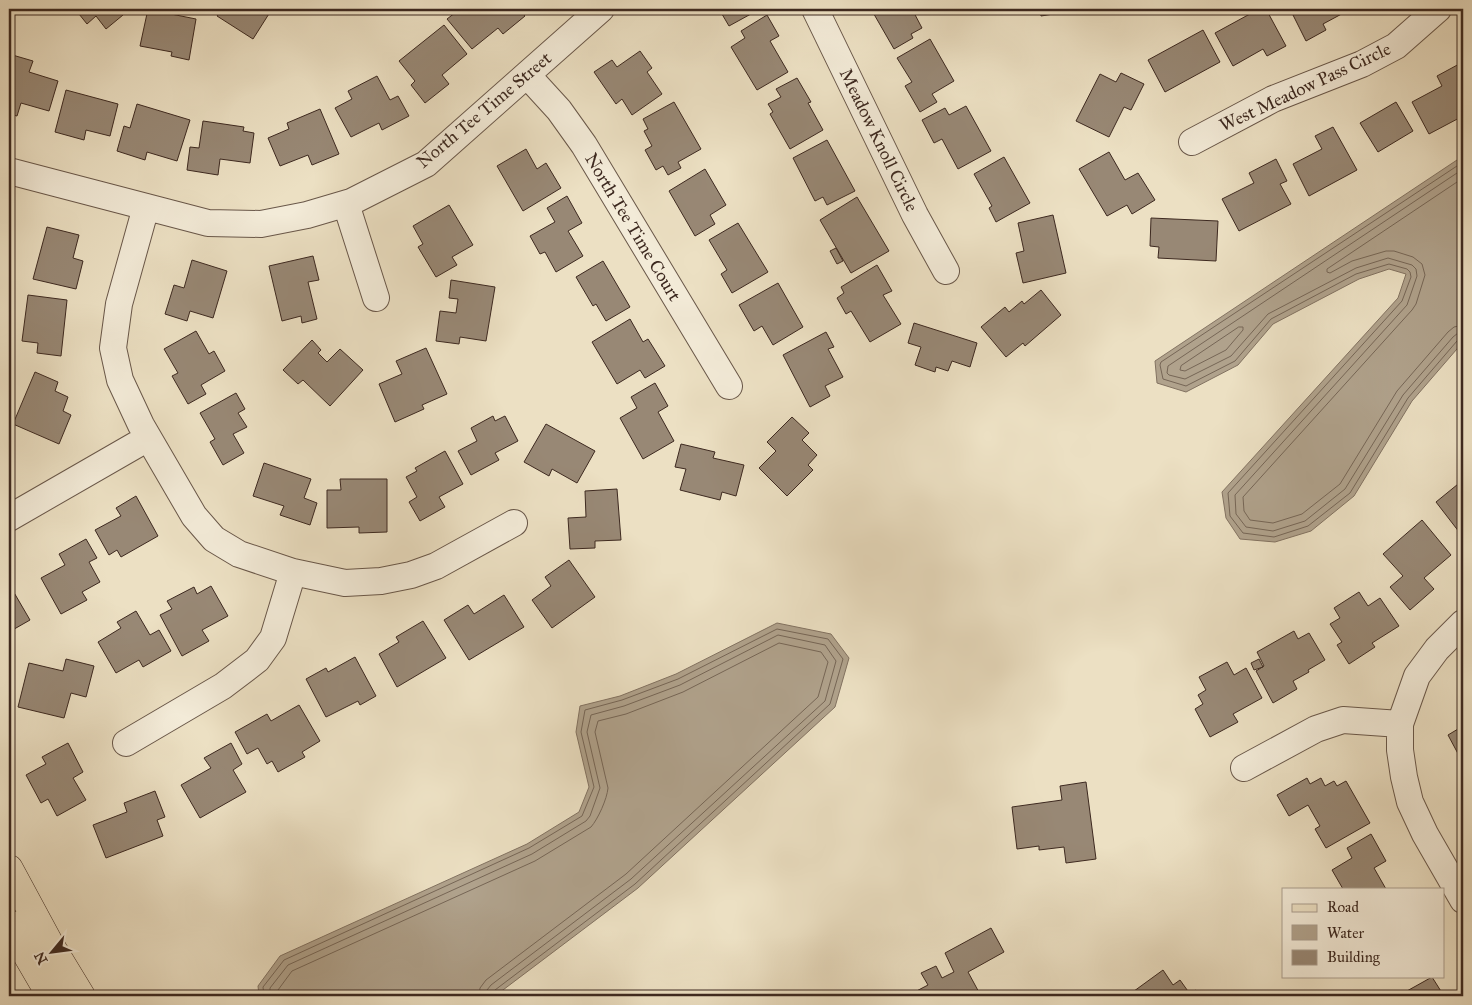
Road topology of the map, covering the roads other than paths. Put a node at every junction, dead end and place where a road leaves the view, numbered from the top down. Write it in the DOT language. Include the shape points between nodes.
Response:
graph roads {
  1 [pos="601,9"];
  2 [pos="815,9"];
  3 [pos="1438,9"];
  4 [pos="527,75"];
  5 [pos="1192,142"];
  6 [pos="9,171"];
  7 [pos="346,204"];
  8 [pos="146,207"];
  9 [pos="946,271"];
  10 [pos="376,298"];
  11 [pos="729,386"];
  12 [pos="148,438"];
  13 [pos="9,518"];
  14 [pos="514,523"];
  15 [pos="293,572"];
  16 [pos="1463,623"];
  17 [pos="1400,724"];
  18 [pos="126,743"];
  19 [pos="1244,768"];
  20 [pos="9,869"];
  21 [pos="1463,900"];
  22 [pos="9,924"];
  23 [pos="50,996"];
  24 [pos="81,996"];
  1 -- 4 [label="street, North Tee Time Street"];
  2 -- 9 [label="street, Meadow Knoll Circle"];
  3 -- 5 [label="street, West Meadow Pass Circle" via="1396,46 1362,64 1273,99"];
  4 -- 7 [label="street, North Tee Time Street" via="426,164"];
  4 -- 11 [label="street, North Tee Time Court" via="559,110 584,145"];
  6 -- 8 [label="street, North Tee Time Street"];
  7 -- 8 [label="street, North Tee Time Street" via="261,224 208,223"];
  7 -- 10 [label="street"];
  8 -- 12 [label="street" via="119,304 113,348 120,380"];
  12 -- 13 [label="street"];
  12 -- 15 [label="street" via="194,516 214,539 239,554"];
  14 -- 15 [label="street" via="436,566 411,575 345,583"];
  15 -- 18 [label="street" via="273,638 257,660 223,686"];
  16 -- 17 [label="street" via="1437,649 1417,676"];
  17 -- 19 [label="street" via="1343,720 1316,729"];
  17 -- 21 [label="street" via="1400,750 1410,802"];
  20 -- 24 [label="main road"];
  22 -- 23 [label="main road"];
}
